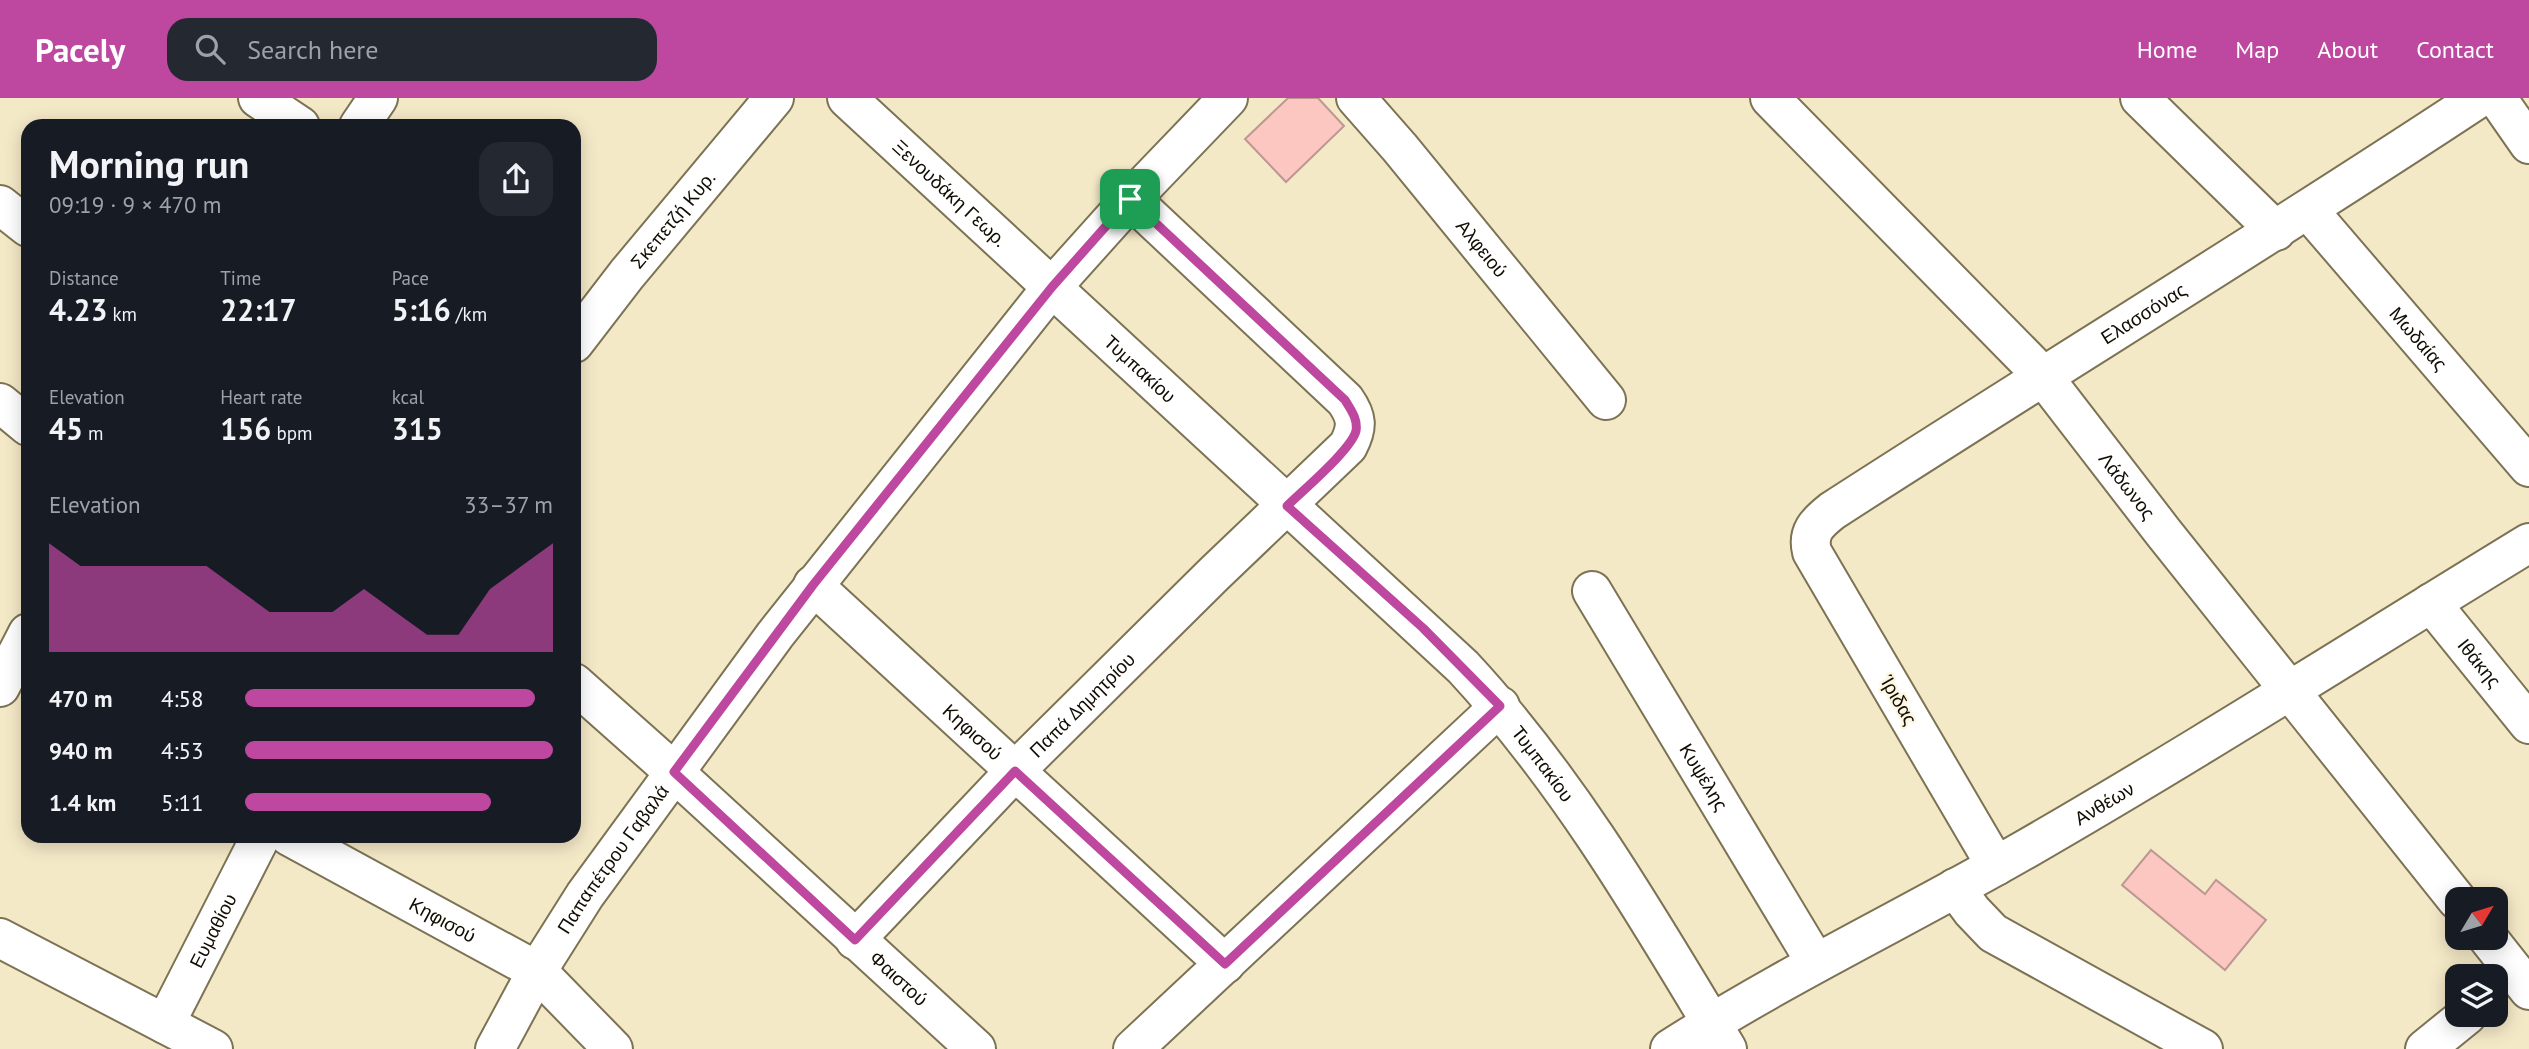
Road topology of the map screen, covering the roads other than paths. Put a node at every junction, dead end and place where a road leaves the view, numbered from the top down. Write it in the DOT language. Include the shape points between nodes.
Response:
graph roads {
  1 [pos="258,98"];
  2 [pos="378,98"];
  3 [pos="774,98"];
  4 [pos="847,98"];
  5 [pos="1228,98"];
  6 [pos="1356,98"];
  7 [pos="1770,98"];
  8 [pos="2140,98"];
  9 [pos="2480,98"];
  10 [pos="2497,98"];
  11 [pos="290,119"];
  12 [pos="364,119"];
  13 [pos="2529,144"];
  14 [pos="1130,199"];
  15 [pos="0,205"];
  16 [pos="2309,211"];
  17 [pos="21,222"];
  18 [pos="2276,231"];
  19 [pos="1052,287"];
  20 [pos="581,335"];
  21 [pos="2042,375"];
  22 [pos="1606,400"];
  23 [pos="0,403"];
  24 [pos="21,420"];
  25 [pos="2529,467"];
  26 [pos="1287,506"];
  27 [pos="1812,531"];
  28 [pos="2529,543"];
  29 [pos="813,585"];
  30 [pos="1592,591"];
  31 [pos="2431,603"];
  32 [pos="21,654"];
  33 [pos="13,677"];
  34 [pos="581,689"];
  35 [pos="2290,691"];
  36 [pos="1500,706"];
  37 [pos="2529,724"];
  38 [pos="1015,771"];
  39 [pos="674,772"];
  40 [pos="257,843"];
  41 [pos="302,843"];
  42 [pos="1996,866"];
  43 [pos="2447,887"];
  44 [pos="1955,888"];
  45 [pos="0,938"];
  46 [pos="855,940"];
  47 [pos="2496,950"];
  48 [pos="1816,963"];
  49 [pos="1225,964"];
  50 [pos="537,971"];
  51 [pos="2518,981"];
  52 [pos="165,1024"];
  53 [pos="2452,1027"];
  54 [pos="1719,1036"];
  55 [pos="213,1049"];
  56 [pos="495,1049"];
  57 [pos="613,1049"];
  58 [pos="975,1049"];
  59 [pos="1133,1049"];
  60 [pos="1670,1049"];
  61 [pos="2203,1049"];
  62 [pos="2425,1049"];
  1 -- 11 [label="street"];
  2 -- 12 [label="street"];
  3 -- 20 [label="street, Σκεπετζή Κυρ."];
  4 -- 19 [label="street, Ξενουδάκη Γεωρ."];
  5 -- 14 [label="street, Παπαπέτρου Γαβαλά"];
  6 -- 22 [label="street, Αλφειού"];
  7 -- 21 [label="street, Λάδωνος"];
  8 -- 18 [label="street"];
  9 -- 16 [label="street, Ελασσόνας"];
  10 -- 13 [label="street"];
  14 -- 19 [label="street, Παπαπέτρου Γαβαλά"];
  14 -- 26 [label="street, Παπά Δημητρίου" via="1336,391 1354,414 1356,431 1348,446"];
  15 -- 17 [label="street"];
  16 -- 18 [label="street, Ελασσόνας"];
  16 -- 25 [label="street, Μωδαίας"];
  18 -- 21 [label="street, Ελασσόνας"];
  19 -- 26 [label="street, Τυμπακίου"];
  19 -- 29 [label="street, Παπαπέτρου Γαβαλά"];
  21 -- 27 [label="street, Ελασσόνας" via="1832,511"];
  21 -- 35 [label="street, Λάδωνος"];
  23 -- 24 [label="street"];
  26 -- 36 [label="street, Τυμπακίου" via="1423,628"];
  26 -- 38 [label="street, Παπά Δημητρίου"];
  27 -- 42 [label="street, Ίριδας" via="1812,552"];
  28 -- 31 [label="street, Ανθέων"];
  29 -- 38 [label="street, Κηφισού"];
  29 -- 39 [label="street, Παπαπέτρου Γαβαλά"];
  30 -- 48 [label="street, Κυψέλης"];
  31 -- 35 [label="street, Ανθέων"];
  31 -- 37 [label="street, Ιθάκης"];
  32 -- 33 [label="street"];
  34 -- 39 [label="street, Φαιστού"];
  35 -- 42 [label="street, Ανθέων"];
  35 -- 43 [label="street, Λάδωνος"];
  36 -- 49 [label="street"];
  36 -- 54 [label="street, Τυμπακίου" via="1614,863"];
  38 -- 46 [label="street, Παπά Δημητρίου"];
  38 -- 49 [label="street, Κηφισού"];
  39 -- 46 [label="street, Φαιστού"];
  39 -- 50 [label="street, Παπαπέτρου Γαβαλά" via="585,895"];
  40 -- 52 [label="street, Ευμαθίου"];
  41 -- 50 [label="street, Κηφισού"];
  42 -- 44 [label="street, Ανθέων"];
  44 -- 48 [label="street, Ανθέων"];
  44 -- 61 [label="street" via="1993,933"];
  45 -- 52 [label="street"];
  46 -- 58 [label="street, Φαιστού"];
  47 -- 51 [label="street"];
  48 -- 54 [label="street, Ανθέων"];
  49 -- 59 [label="street"];
  50 -- 56 [label="street, Παπαπέτρου Γαβαλά"];
  50 -- 57 [label="street, Κηφισού"];
  52 -- 55 [label="street"];
  53 -- 62 [label="street"];
  54 -- 60 [label="street, Ανθέων"];
}
